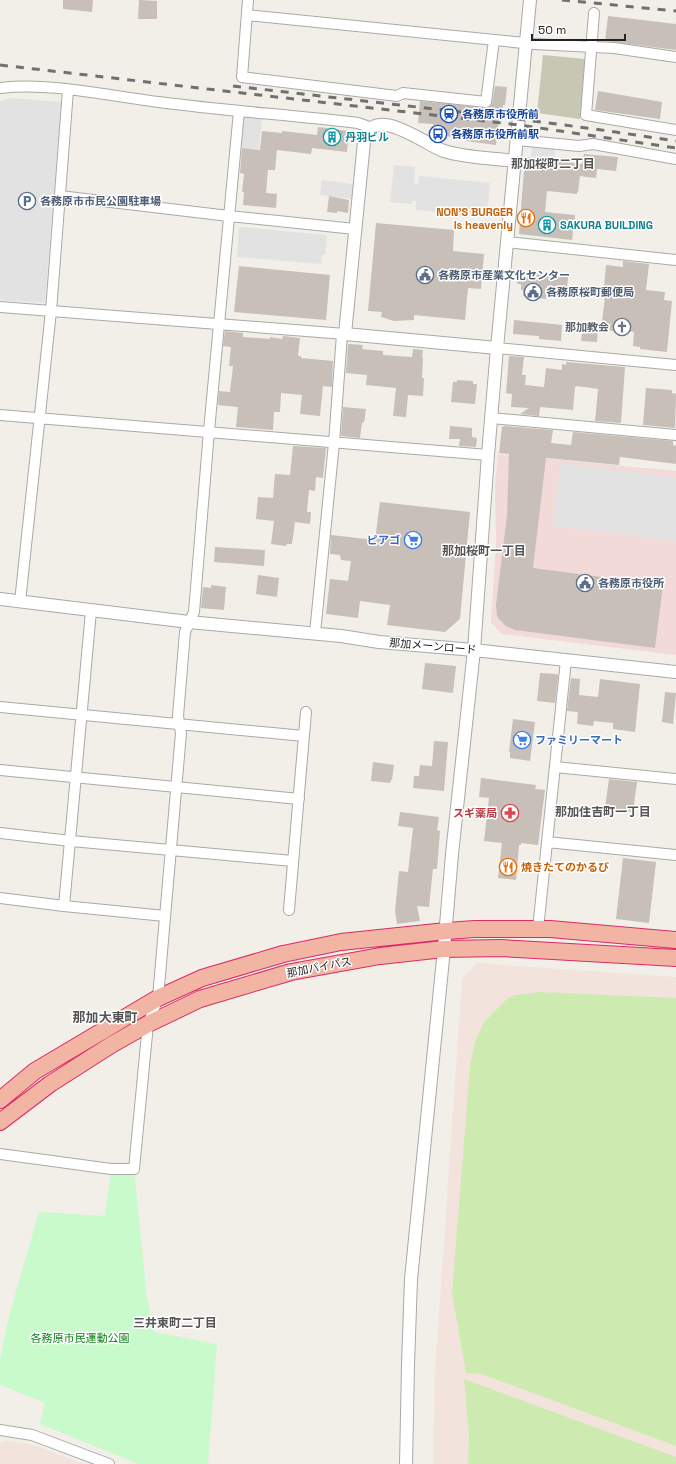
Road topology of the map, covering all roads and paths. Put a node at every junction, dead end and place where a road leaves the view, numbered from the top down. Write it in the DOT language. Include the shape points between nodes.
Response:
graph roads {
  1 [pos="248,0"];
  2 [pos="530,0"];
  3 [pos="594,13"];
  4 [pos="247,15"];
  5 [pos="494,40"];
  6 [pos="526,43"];
  7 [pos="592,48"];
  8 [pos="676,57"];
  9 [pos="0,88"];
  10 [pos="68,90"];
  11 [pos="239,111"];
  12 [pos="372,128"];
  13 [pos="676,130"];
  14 [pos="517,140"];
  15 [pos="676,159"];
  16 [pos="514,161"];
  17 [pos="60,196"];
  18 [pos="229,216"];
  19 [pos="355,229"];
  20 [pos="507,242"];
  21 [pos="676,260"];
  22 [pos="0,307"];
  23 [pos="51,311"];
  24 [pos="219,325"];
  25 [pos="344,334"];
  26 [pos="497,348"];
  27 [pos="676,365"];
  28 [pos="0,415"];
  29 [pos="40,418"];
  30 [pos="491,418"];
  31 [pos="209,431"];
  32 [pos="676,435"];
  33 [pos="334,442"];
  34 [pos="488,455"];
  35 [pos="0,599"];
  36 [pos="20,602"];
  37 [pos="91,611"];
  38 [pos="189,622"];
  39 [pos="316,633"];
  40 [pos="474,650"];
  41 [pos="566,660"];
  42 [pos="676,672"];
  43 [pos="0,707"];
  44 [pos="306,712"];
  45 [pos="82,715"];
  46 [pos="180,725"];
  47 [pos="304,736"];
  48 [pos="555,767"];
  49 [pos="0,770"];
  50 [pos="76,778"];
  51 [pos="676,779"];
  52 [pos="176,787"];
  53 [pos="299,800"];
  54 [pos="0,833"];
  55 [pos="71,841"];
  56 [pos="547,842"];
  57 [pos="170,850"];
  58 [pos="676,855"];
  59 [pos="293,861"];
  60 [pos="0,898"];
  61 [pos="64,906"];
  62 [pos="289,910"];
  63 [pos="165,916"];
  64 [pos="538,929"];
  65 [pos="446,931"];
  66 [pos="676,940"];
  67 [pos="444,949"];
  68 [pos="676,958"];
  69 [pos="158,998"];
  70 [pos="148,1024"];
  71 [pos="0,1100"];
  72 [pos="0,1122"];
  73 [pos="0,1154"];
  74 [pos="0,1430"];
  75 [pos="109,1464"];
  76 [pos="406,1464"];
  1 -- 4 [label="street"];
  2 -- 6 [label="street"];
  3 -- 7 [label="street"];
  4 -- 5 [label="street"];
  4 -- 5 [label="street" via="242,77 397,96 403,93 486,102"];
  5 -- 6 [label="street"];
  6 -- 7 [label="street"];
  6 -- 14 [label="street"];
  7 -- 8 [label="street" via="614,48"];
  7 -- 13 [label="street" via="586,115"];
  9 -- 10 [label="street" via="37,87"];
  10 -- 11 [label="street"];
  10 -- 17 [label="street"];
  11 -- 12 [label="street" via="358,123"];
  11 -- 18 [label="street"];
  12 -- 16 [label="street" via="393,127 411,133 444,151"];
  12 -- 19 [label="street" via="364,142"];
  14 -- 15 [label="street" via="579,146 593,144"];
  14 -- 16 [label="street"];
  16 -- 20 [label="street"];
  17 -- 18 [label="street"];
  17 -- 23 [label="street"];
  18 -- 19 [label="street"];
  18 -- 24 [label="street"];
  19 -- 25 [label="street"];
  20 -- 21 [label="street"];
  20 -- 26 [label="street"];
  22 -- 23 [label="street"];
  23 -- 24 [label="street"];
  23 -- 29 [label="street"];
  24 -- 25 [label="street"];
  24 -- 31 [label="street"];
  25 -- 26 [label="street"];
  25 -- 33 [label="street"];
  26 -- 27 [label="street"];
  26 -- 30 [label="street"];
  28 -- 29 [label="street"];
  29 -- 31 [label="street"];
  29 -- 36 [label="street"];
  30 -- 32 [label="street"];
  30 -- 34 [label="street"];
  31 -- 33 [label="street"];
  31 -- 38 [label="street" via="194,612"];
  33 -- 34 [label="street"];
  33 -- 39 [label="street"];
  34 -- 40 [label="street"];
  35 -- 36 [label="street"];
  36 -- 37 [label="street, 那加メーンロード"];
  37 -- 38 [label="street, 那加メーンロード"];
  37 -- 45 [label="street"];
  38 -- 39 [label="street, 那加メーンロード"];
  38 -- 46 [label="street" via="185,632 178,716"];
  39 -- 40 [label="street, 那加メーンロード" via="379,642"];
  40 -- 41 [label="street, 那加メーンロード"];
  40 -- 65 [label="street"];
  41 -- 42 [label="street, 那加メーンロード"];
  41 -- 48 [label="street"];
  43 -- 45 [label="street"];
  44 -- 47 [label="street"];
  45 -- 46 [label="street"];
  45 -- 50 [label="street"];
  46 -- 47 [label="street"];
  46 -- 52 [label="street"];
  47 -- 53 [label="street"];
  48 -- 51 [label="street"];
  48 -- 56 [label="street"];
  49 -- 50 [label="street"];
  50 -- 52 [label="street"];
  50 -- 55 [label="street"];
  52 -- 53 [label="street"];
  52 -- 57 [label="street"];
  53 -- 59 [label="street"];
  54 -- 55 [label="street"];
  55 -- 57 [label="street"];
  55 -- 61 [label="street"];
  56 -- 58 [label="street"];
  56 -- 64 [label="street"];
  57 -- 59 [label="street"];
  57 -- 63 [label="street"];
  59 -- 62 [label="street"];
  60 -- 61 [label="street"];
  61 -- 63 [label="street"];
  63 -- 69 [label="street"];
  64 -- 65 [label="highway, 那加バイパス"];
  64 -- 66 [label="highway, 那加バイパス"];
  65 -- 67 [label="street"];
  65 -- 69 [label="highway, 那加バイパス" via="341,942 283,954 202,978"];
  67 -- 68 [label="highway, 那加バイパス" via="501,948"];
  67 -- 70 [label="highway, 那加バイパス" via="380,956 291,972 200,999"];
  67 -- 76 [label="street" via="412,1278"];
  69 -- 70 [label="street"];
  69 -- 71 [label="highway, 那加バイパス" via="36,1071"];
  70 -- 72 [label="highway, 那加バイパス" via="50,1084"];
  70 -- 73 [label="street" via="134,1169 110,1169"];
  74 -- 75 [label="street" via="32,1435"];
}
